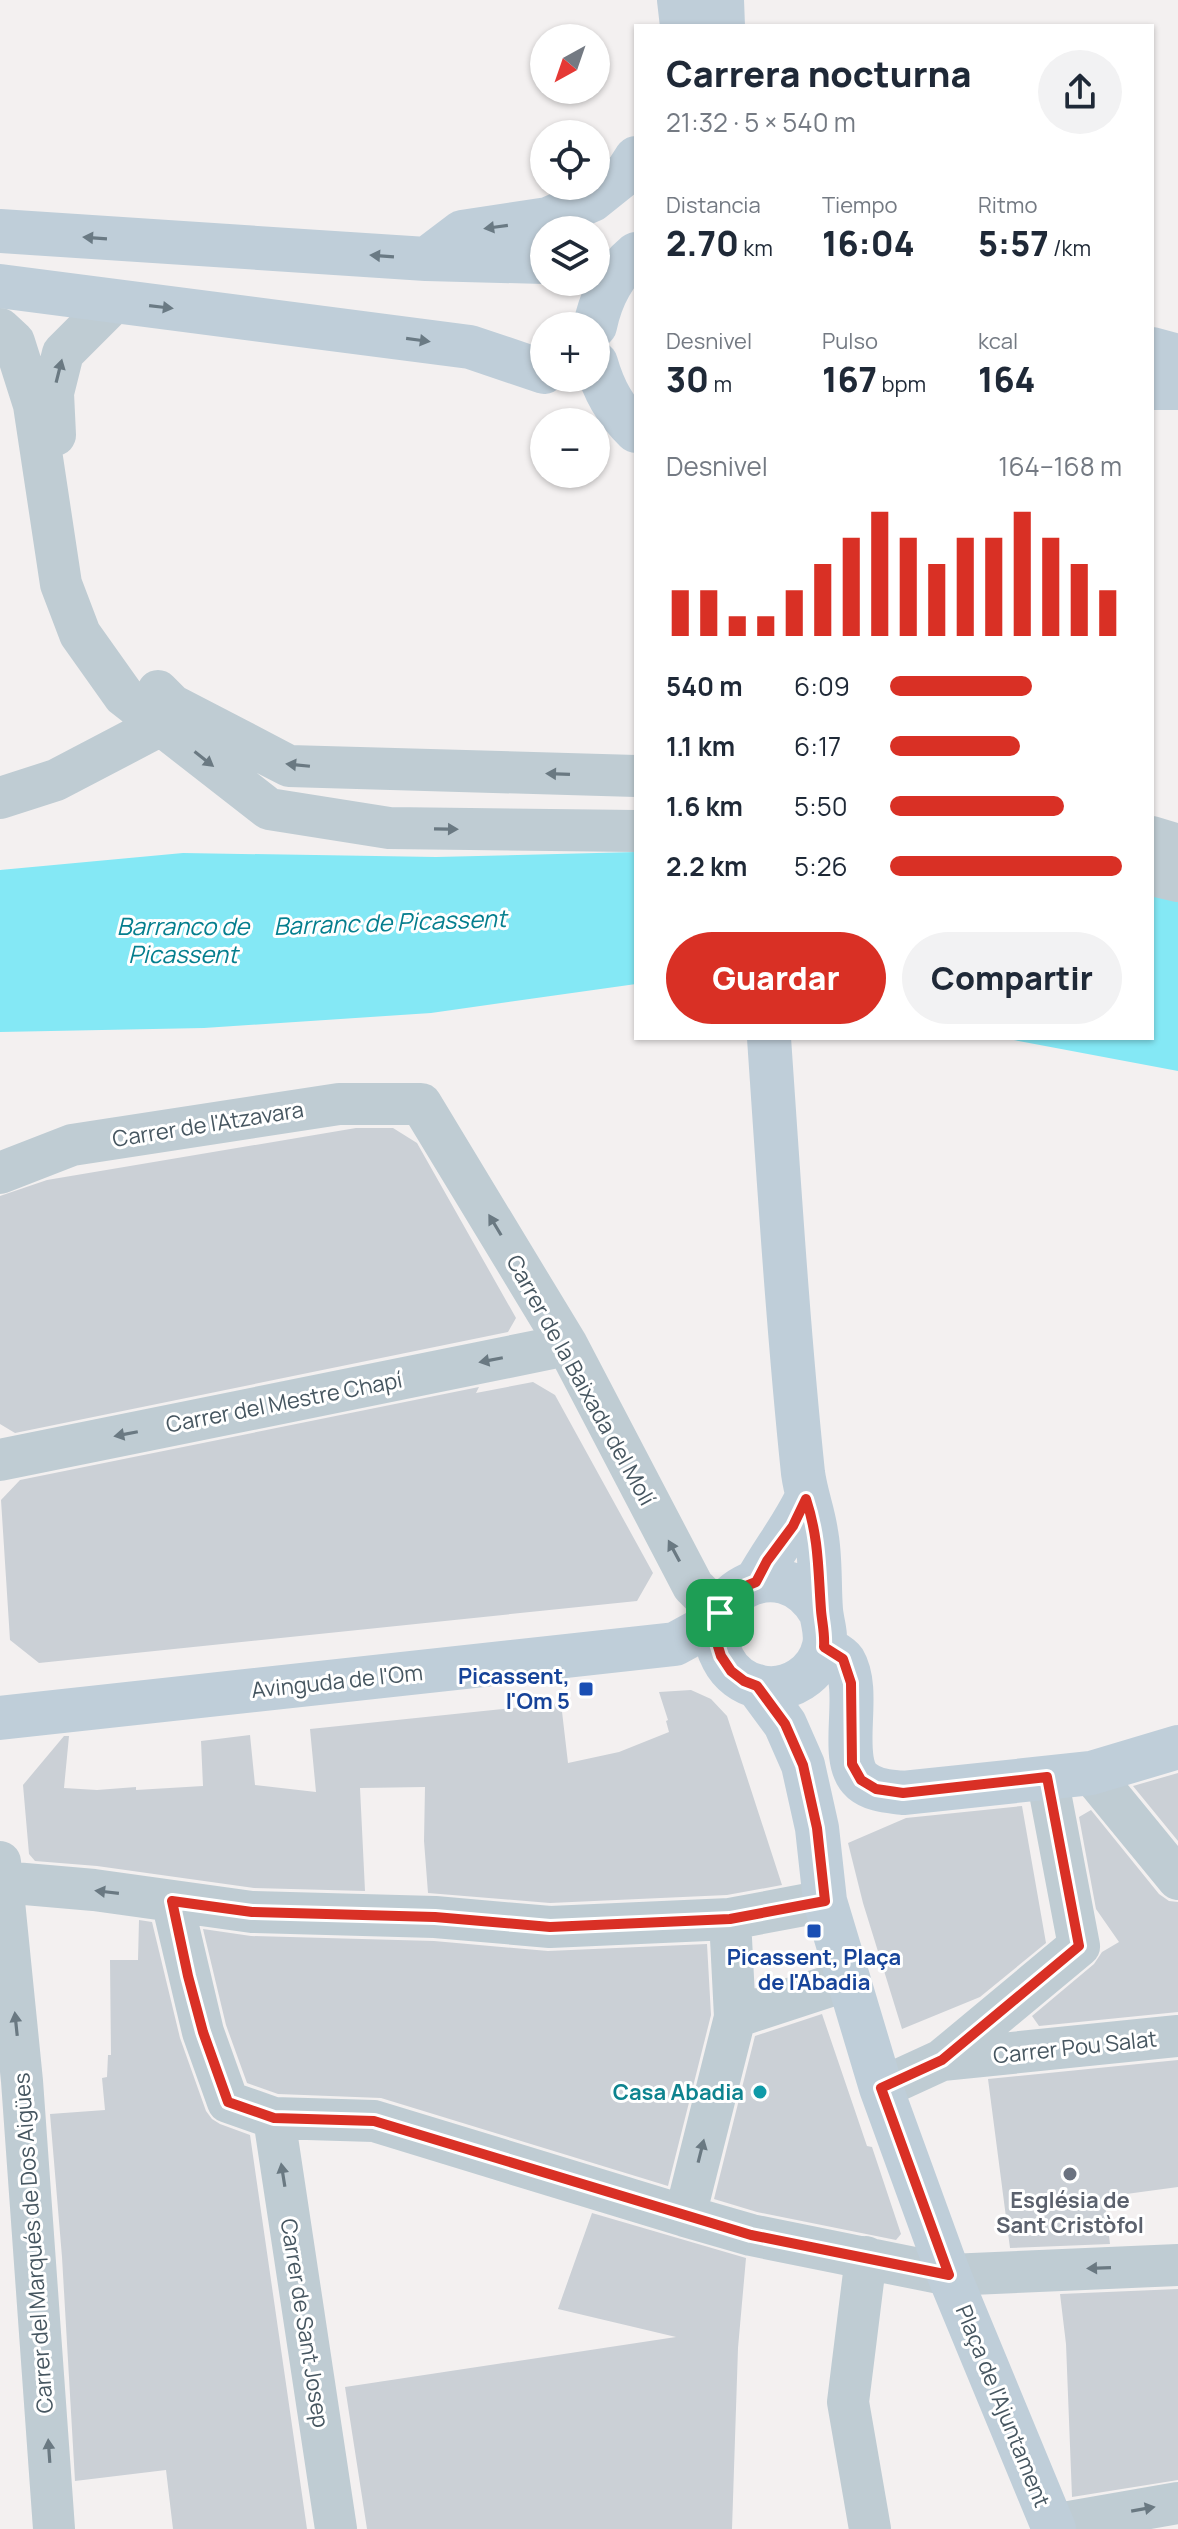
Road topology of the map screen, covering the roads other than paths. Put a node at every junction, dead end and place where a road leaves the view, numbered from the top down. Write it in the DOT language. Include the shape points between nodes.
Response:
graph roads {
  1 [pos="679,0"];
  2 [pos="722,0"];
  3 [pos="682,24"];
  4 [pos="723,24"];
  5 [pos="634,161"];
  6 [pos="0,231"];
  7 [pos="426,259"];
  8 [pos="618,260"];
  9 [pos="530,262"];
  10 [pos="0,286"];
  11 [pos="114,302"];
  12 [pos="599,312"];
  13 [pos="0,329"];
  14 [pos="1154,350"];
  15 [pos="1178,356"];
  16 [pos="530,367"];
  17 [pos="1154,388"];
  18 [pos="1178,388"];
  19 [pos="608,392"];
  20 [pos="634,429"];
  21 [pos="161,725"];
  22 [pos="634,776"];
  23 [pos="0,798"];
  24 [pos="634,831"];
  25 [pos="1154,838"];
  26 [pos="1178,845"];
  27 [pos="1154,875"];
  28 [pos="1178,881"];
  29 [pos="769,1040"];
  30 [pos="421,1104"];
  31 [pos="0,1173"];
  32 [pos="567,1345"];
  33 [pos="0,1460"];
  34 [pos="806,1499"];
  35 [pos="756,1582"];
  36 [pos="720,1616"];
  37 [pos="823,1630"];
  38 [pos="675,1644"];
  39 [pos="764,1690"];
  40 [pos="0,1718"];
  41 [pos="1178,1747"];
  42 [pos="1091,1773"];
  43 [pos="1047,1777"];
  44 [pos="1,1872"];
  45 [pos="1178,1879"];
  46 [pos="172,1901"];
  47 [pos="825,1901"];
  48 [pos="730,1919"];
  49 [pos="848,1980"];
  50 [pos="735,2017"];
  51 [pos="1178,2036"];
  52 [pos="942,2060"];
  53 [pos="881,2088"];
  54 [pos="274,2118"];
  55 [pos="685,2216"];
  56 [pos="866,2257"];
  57 [pos="1178,2265"];
  58 [pos="949,2275"];
  59 [pos="1178,2503"];
  60 [pos="1053,2527"];
  61 [pos="54,2529"];
  62 [pos="336,2529"];
  63 [pos="870,2529"];
  1 -- 3 [label="street"];
  2 -- 4 [label="street"];
  5 -- 7 [label="street, one-way" via="592,200 548,219 462,232"];
  7 -- 6 [label="street, one-way"];
  7 -- 9 [label="street"];
  8 -- 12 [label="street"];
  10 -- 11 [label="street"];
  11 -- 16 [label="street, one-way" via="470,347"];
  22 -- 11 [label="street, one-way" via="289,766 172,705 106,639 76,576 55,455 53,393 63,353"];
  13 -- 21 [label="street" via="14,342 34,405 61,584 80,634 124,696"];
  14 -- 15 [label="street"];
  17 -- 18 [label="street"];
  19 -- 20 [label="street"];
  21 -- 23 [label="street" via="56,780"];
  21 -- 24 [label="street, one-way" via="269,809 389,828"];
  25 -- 26 [label="street"];
  27 -- 28 [label="street"];
  29 -- 34 [label="street"];
  30 -- 31 [label="street, Carrer de l'Atzavara" via="339,1104 72,1145"];
  32 -- 30 [label="street, Carrer de la Baixada del Molí, one-way"];
  32 -- 33 [label="street, Carrer del Mestre Chapí, one-way"];
  36 -- 32 [label="street, Carrer de la Baixada del Molí, one-way" via="693,1586"];
  34 -- 35 [label="street"];
  34 -- 37 [label="street" via="816,1530"];
  35 -- 36 [label="street" via="735,1593"];
  35 -- 37 [label="street" via="772,1579 802,1588 813,1599"];
  36 -- 38 [label="street, Avinguda de l'Om"];
  36 -- 39 [label="street" via="716,1640"];
  37 -- 39 [label="street" via="818,1662 808,1675"];
  37 -- 43 [label="street" via="843,1659 851,1683 852,1764 861,1780 876,1789 903,1793"];
  38 -- 39 [label="street, Avinguda de l'Om"];
  38 -- 40 [label="street, Avinguda de l'Om"];
  39 -- 47 [label="street, Plaça de l'Ajuntament" via="803,1765"];
  41 -- 42 [label="street"];
  42 -- 43 [label="street"];
  42 -- 45 [label="street"];
  43 -- 52 [label="street" via="1079,1946"];
  46 -- 44 [label="street, one-way"];
  61 -- 44 [label="street, Carrer del Marqués de Dos Aigües, one-way" via="22,2081"];
  46 -- 48 [label="street" via="252,1912 435,1917 550,1927"];
  46 -- 54 [label="street" via="203,2032 228,2102"];
  47 -- 48 [label="street"];
  47 -- 49 [label="street, Plaça de l'Ajuntament"];
  48 -- 50 [label="street"];
  49 -- 50 [label="street"];
  49 -- 53 [label="street, Plaça de l'Ajuntament"];
  55 -- 50 [label="street, one-way"];
  51 -- 52 [label="street, Carrer Pou Salat"];
  52 -- 53 [label="street, Carrer Pou Salat"];
  53 -- 58 [label="street, Plaça de l'Ajuntament"];
  54 -- 55 [label="street" via="374,2121"];
  62 -- 54 [label="street, Carrer de Sant Josep, one-way"];
  55 -- 56 [label="street"];
  56 -- 58 [label="street"];
  56 -- 63 [label="street" via="848,2402"];
  57 -- 58 [label="street, one-way"];
  58 -- 60 [label="street, Plaça de l'Ajuntament"];
  60 -- 59 [label="street, one-way"];
}
